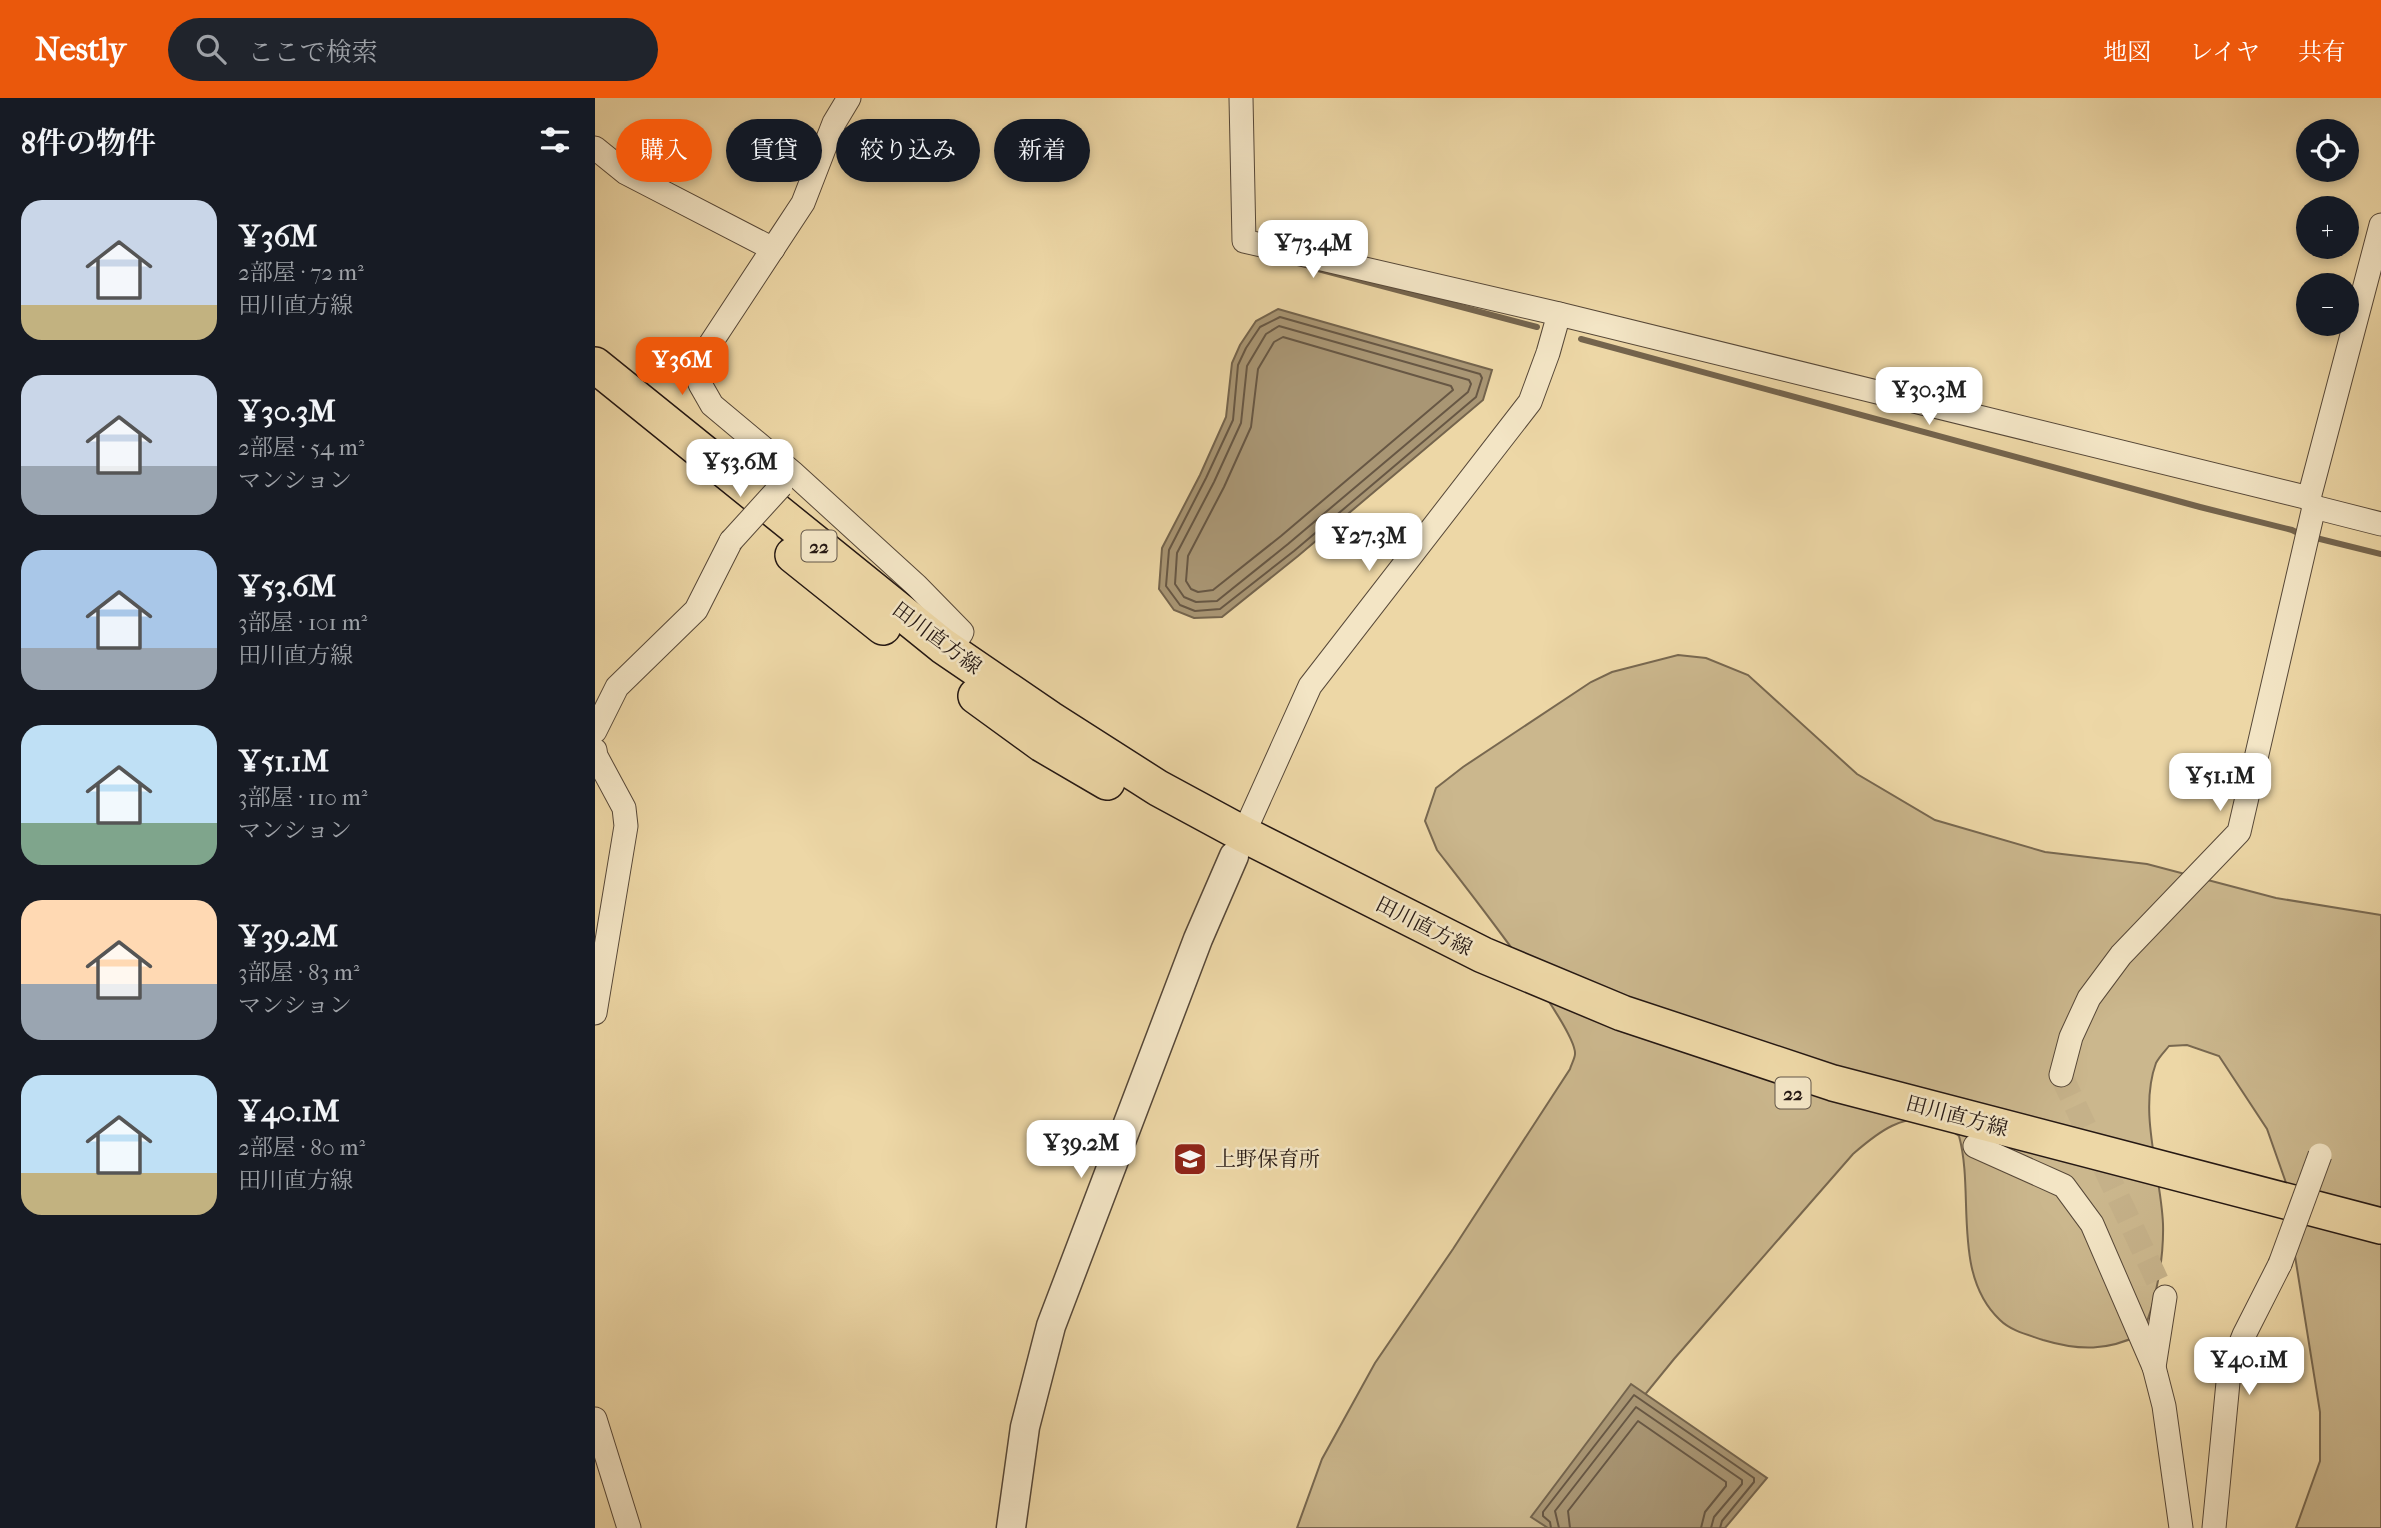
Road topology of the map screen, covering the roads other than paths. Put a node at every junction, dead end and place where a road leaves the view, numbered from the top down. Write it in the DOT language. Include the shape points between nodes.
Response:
graph roads {
  1 [pos="849,98"];
  2 [pos="1241,98"];
  3 [pos="595,148"];
  4 [pos="2381,225"];
  5 [pos="772,249"];
  6 [pos="1559,314"];
  7 [pos="595,365"];
  8 [pos="595,393"];
  9 [pos="787,479"];
  10 [pos="2312,502"];
  11 [pos="2381,524"];
  12 [pos="950,650"];
  13 [pos="595,731"];
  14 [pos="1046,731"];
  15 [pos="595,750"];
  16 [pos="1238,845"];
  17 [pos="595,1013"];
  18 [pos="2061,1075"];
  19 [pos="1975,1146"];
  20 [pos="2320,1155"];
  21 [pos="2381,1226"];
  22 [pos="2381,1249"];
  23 [pos="2165,1297"];
  24 [pos="2154,1367"];
  25 [pos="595,1419"];
  26 [pos="629,1528"];
  27 [pos="1011,1528"];
  28 [pos="2181,1528"];
  29 [pos="2214,1528"];
  1 -- 5 [label="street" via="834,122 803,203"];
  2 -- 6 [label="street" via="1244,241"];
  3 -- 5 [label="street" via="626,173"];
  4 -- 10 [label="street"];
  5 -- 9 [label="street" via="701,358 700,384 712,405"];
  6 -- 10 [label="street"];
  6 -- 16 [label="street" via="1530,402 1310,686"];
  7 -- 12 [label="main road, 田川直方線 / 22"];
  8 -- 14 [label="main road, 田川直方線 / 22" via="839,593"];
  9 -- 12 [label="street" via="917,586 962,632"];
  9 -- 13 [label="street, bridge" via="731,541 696,610 617,687"];
  10 -- 11 [label="street"];
  10 -- 18 [label="street" via="2239,832 2121,955 2089,998 2071,1037"];
  12 -- 14 [label="main road, 田川直方線 / 22"];
  14 -- 16 [label="main road, 田川直方線 / 22"];
  15 -- 17 [label="street" via="624,808 626,827"];
  16 -- 19 [label="main road, 田川直方線 / 22" via="1501,988 1825,1104"];
  16 -- 21 [label="main road, 田川直方線 / 22" via="1622,1013 1833,1083"];
  16 -- 27 [label="street" via="1051,1326 1025,1427"];
  19 -- 22 [label="main road, 田川直方線 / 22"];
  19 -- 24 [label="street" via="2064,1186 2092,1224"];
  20 -- 29 [label="street, bridge" via="2280,1264 2229,1372"];
  23 -- 24 [label="street"];
  24 -- 28 [label="street"];
  25 -- 26 [label="street"];
}
